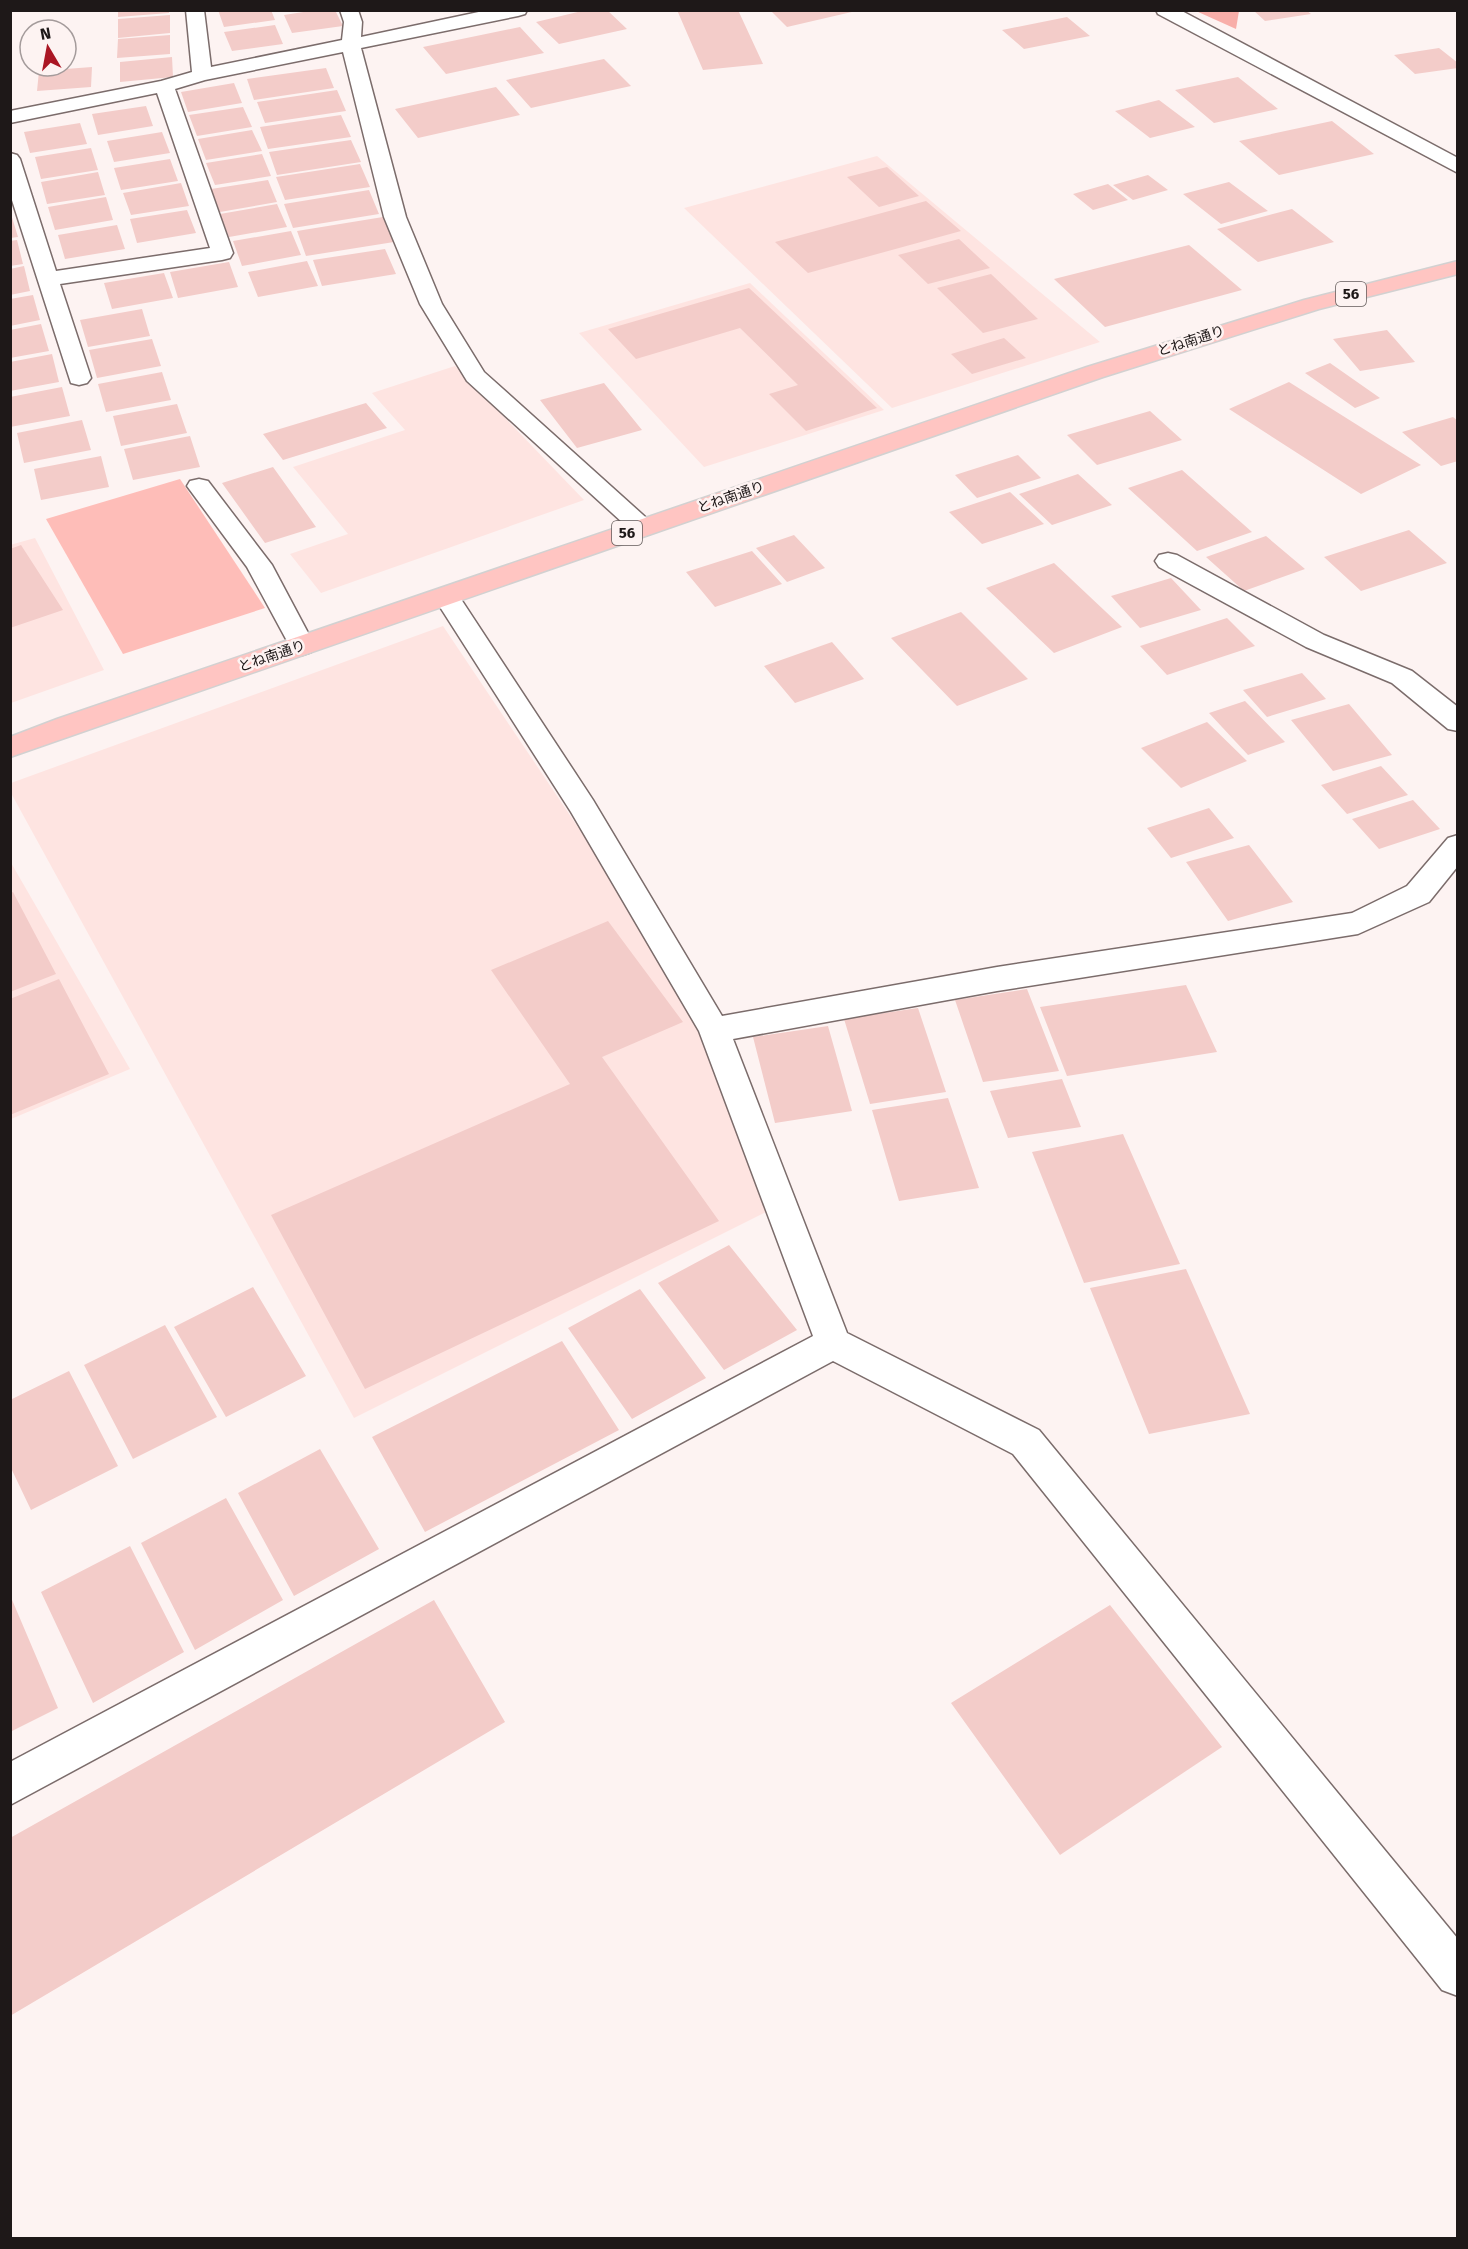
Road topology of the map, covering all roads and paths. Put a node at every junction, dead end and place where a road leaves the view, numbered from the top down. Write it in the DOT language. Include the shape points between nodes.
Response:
graph roads {
  1 [pos="195,10"];
  2 [pos="349,10"];
  3 [pos="518,10"];
  4 [pos="1165,10"];
  5 [pos="351,45"];
  6 [pos="202,75"];
  7 [pos="164,86"];
  8 [pos="10,117"];
  9 [pos="10,159"];
  10 [pos="1458,167"];
  11 [pos="1458,267"];
  12 [pos="49,279"];
  13 [pos="79,378"];
  14 [pos="199,486"];
  15 [pos="643,528"];
  16 [pos="1168,561"];
  17 [pos="446,596"];
  18 [pos="302,646"];
  19 [pos="1458,722"];
  20 [pos="10,748"];
  21 [pos="1458,845"];
  22 [pos="714,1030"];
  23 [pos="833,1343"];
  24 [pos="10,1785"];
  25 [pos="1458,1974"];
  1 -- 6 [label="street"];
  2 -- 5 [label="street" via="353,21"];
  3 -- 5 [label="street"];
  4 -- 10 [label="street"];
  5 -- 6 [label="street"];
  5 -- 15 [label="street" via="395,217 437,313 475,376"];
  6 -- 7 [label="street"];
  7 -- 8 [label="street"];
  7 -- 12 [label="street" via="222,253"];
  9 -- 12 [label="street"];
  11 -- 15 [label="main road, とね南通り / 56" via="1233,328"];
  12 -- 13 [label="street"];
  14 -- 18 [label="street" via="259,565"];
  15 -- 17 [label="main road, とね南通り / 56"];
  16 -- 19 [label="street" via="1315,641 1402,677"];
  17 -- 18 [label="main road, とね南通り / 56"];
  17 -- 22 [label="street" via="583,807"];
  18 -- 20 [label="main road, とね南通り / 56"];
  21 -- 22 [label="street" via="1418,894 1358,923 996,979"];
  22 -- 23 [label="street"];
  23 -- 24 [label="street"];
  23 -- 25 [label="street" via="1026,1442"];
}
